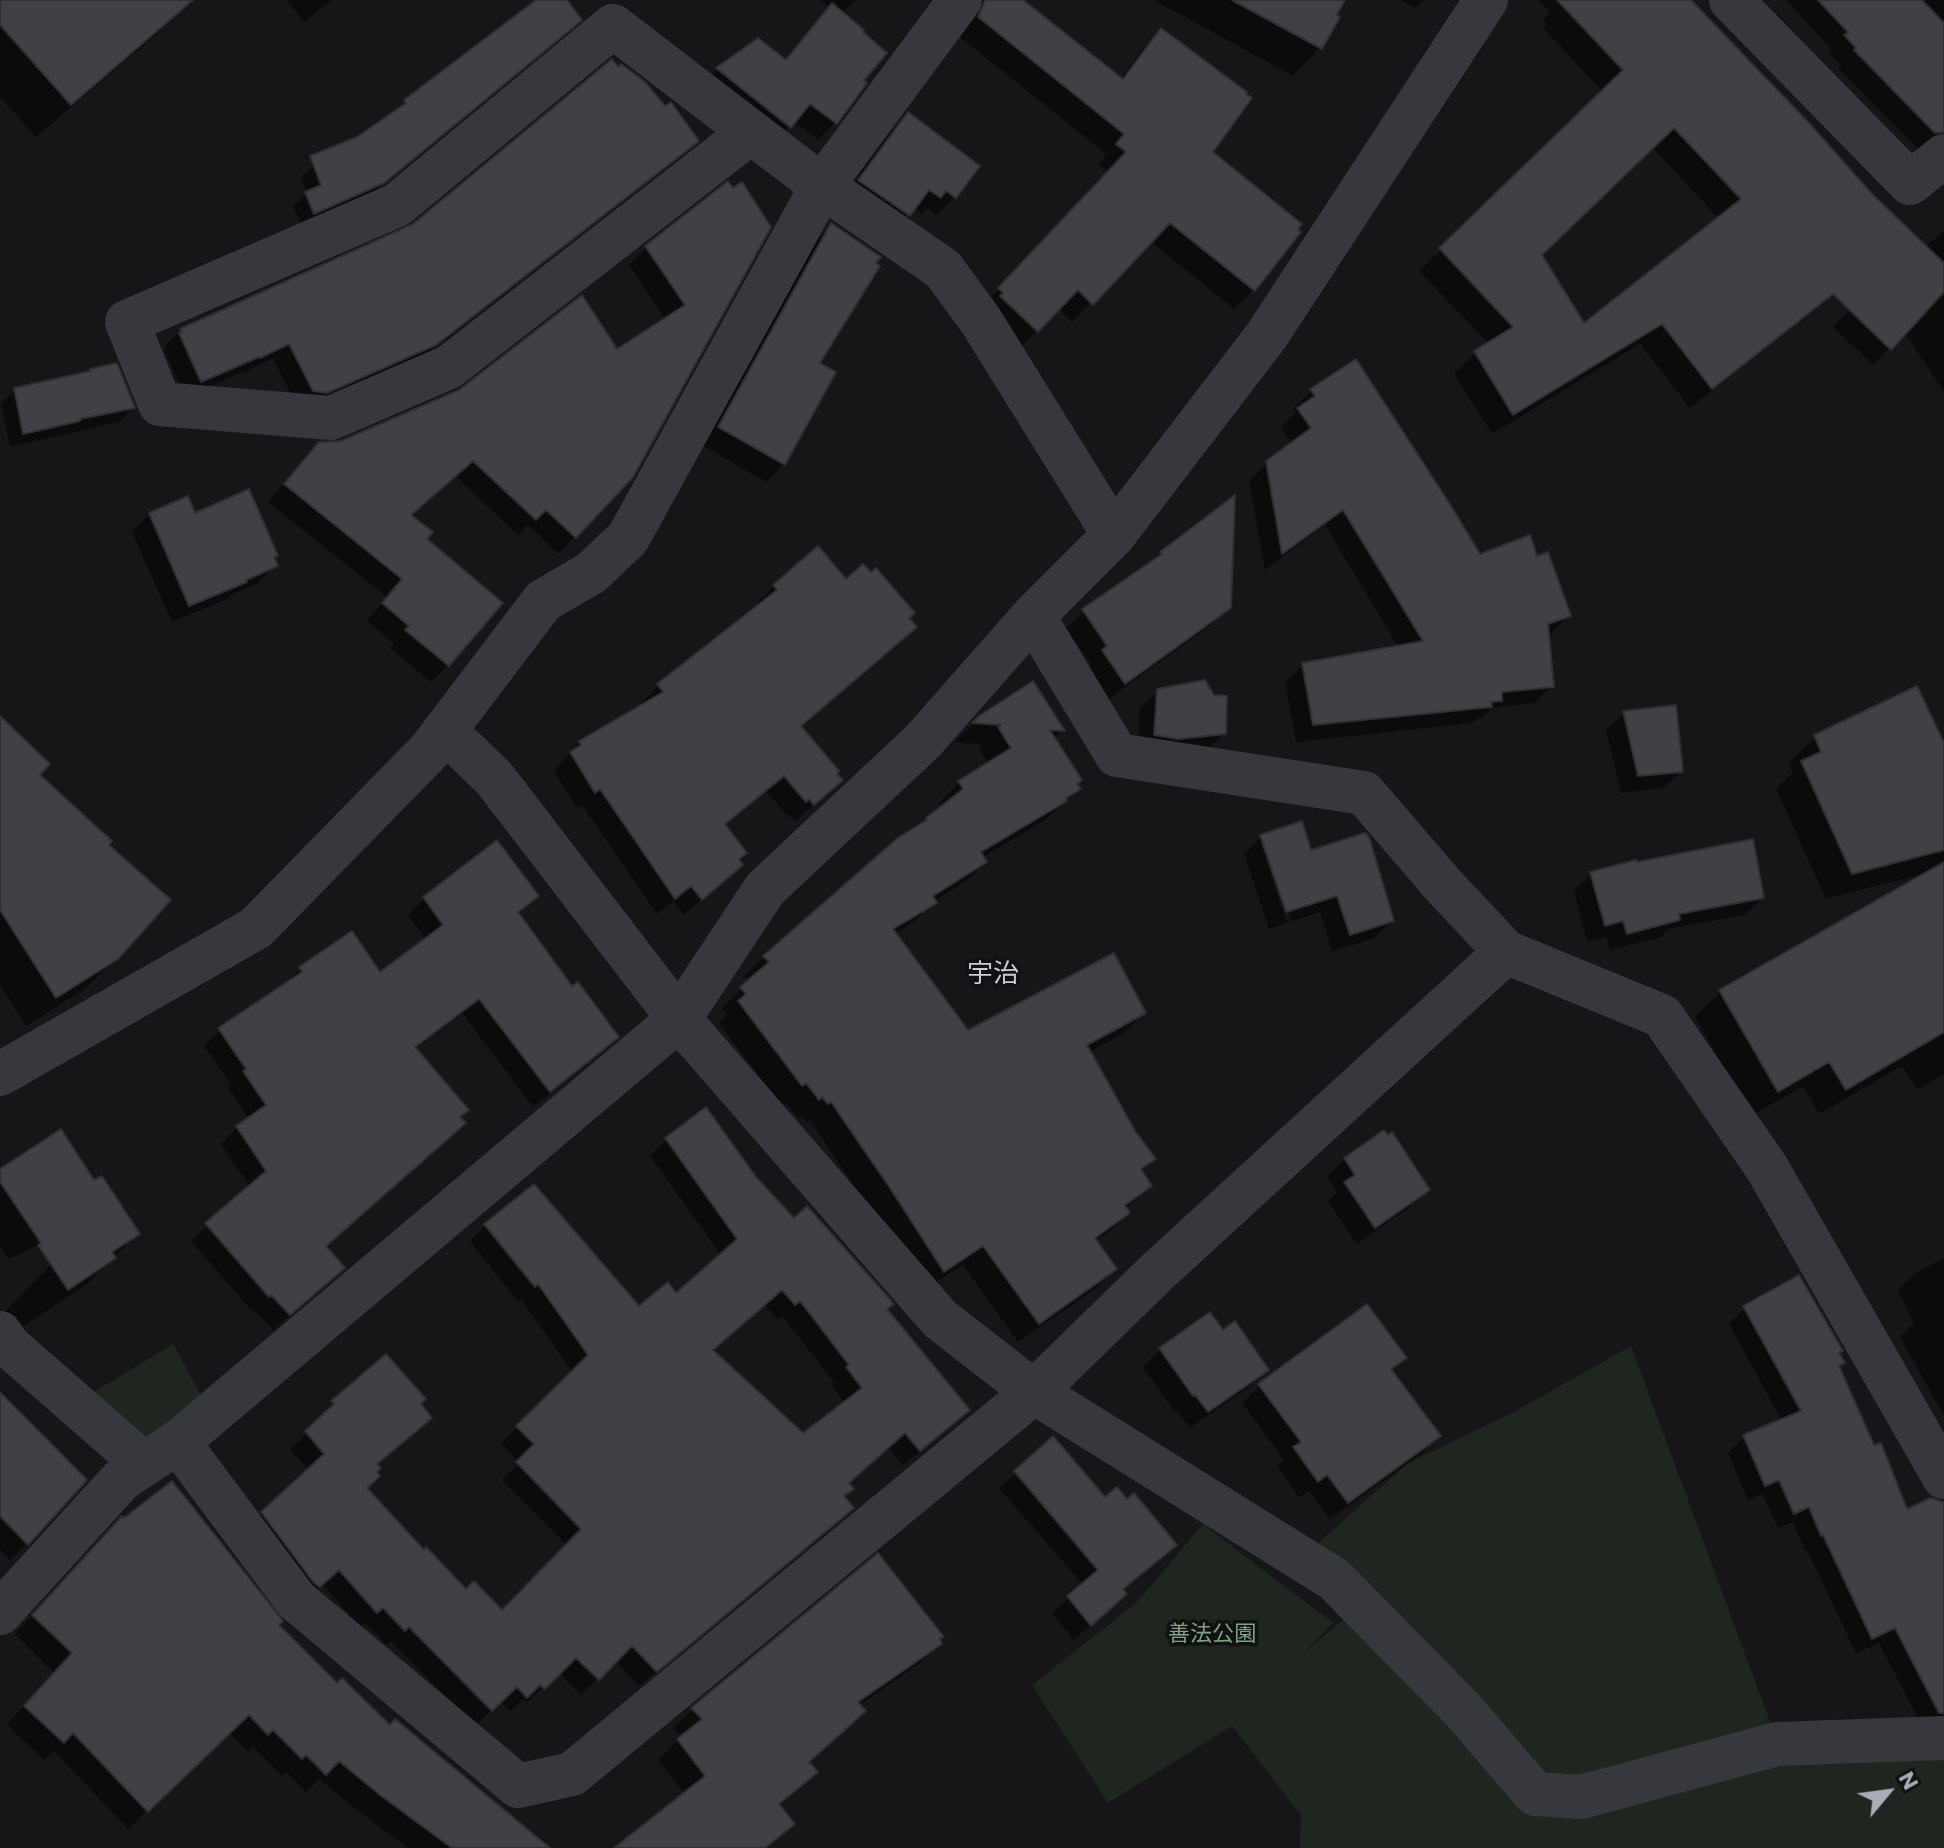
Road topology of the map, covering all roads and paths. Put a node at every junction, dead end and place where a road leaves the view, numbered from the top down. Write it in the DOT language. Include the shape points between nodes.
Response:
graph roads {
  1 [pos="960,0"];
  2 [pos="1486,0"];
  3 [pos="1731,0"];
  4 [pos="751,132"];
  5 [pos="1944,156"];
  6 [pos="822,186"];
  7 [pos="1114,535"];
  8 [pos="1033,616"];
  9 [pos="445,731"];
  10 [pos="1506,952"];
  11 [pos="679,1019"];
  12 [pos="0,1074"];
  13 [pos="0,1333"];
  14 [pos="1034,1392"];
  15 [pos="161,1453"];
  16 [pos="1942,1469"];
  17 [pos="3,1605"];
  18 [pos="1944,1738"];
  1 -- 6 [label="street"];
  2 -- 7 [label="street" via="1267,335"];
  3 -- 5 [label="street" via="1910,183"];
  4 -- 4 [label="street" via="449,367 331,418 160,404 127,322 397,205 613,26"];
  4 -- 6 [label="street"];
  6 -- 7 [label="street" via="943,269"];
  6 -- 9 [label="street" via="628,538 591,573 543,601"];
  7 -- 8 [label="street"];
  8 -- 10 [label="street" via="1117,755 1364,793"];
  8 -- 11 [label="street" via="923,741 765,889"];
  9 -- 11 [label="street" via="494,778"];
  9 -- 12 [label="street" via="256,928"];
  10 -- 14 [label="street"];
  10 -- 16 [label="street" via="1662,1016 1767,1168"];
  11 -- 14 [label="street" via="940,1319"];
  11 -- 15 [label="street"];
  13 -- 15 [label="street" via="9,1346"];
  14 -- 15 [label="street" via="572,1774 518,1786 296,1600"];
  14 -- 18 [label="street" via="1334,1579 1462,1709 1535,1794 1581,1797 1777,1744"];
  15 -- 17 [label="street" via="122,1479"];
}
